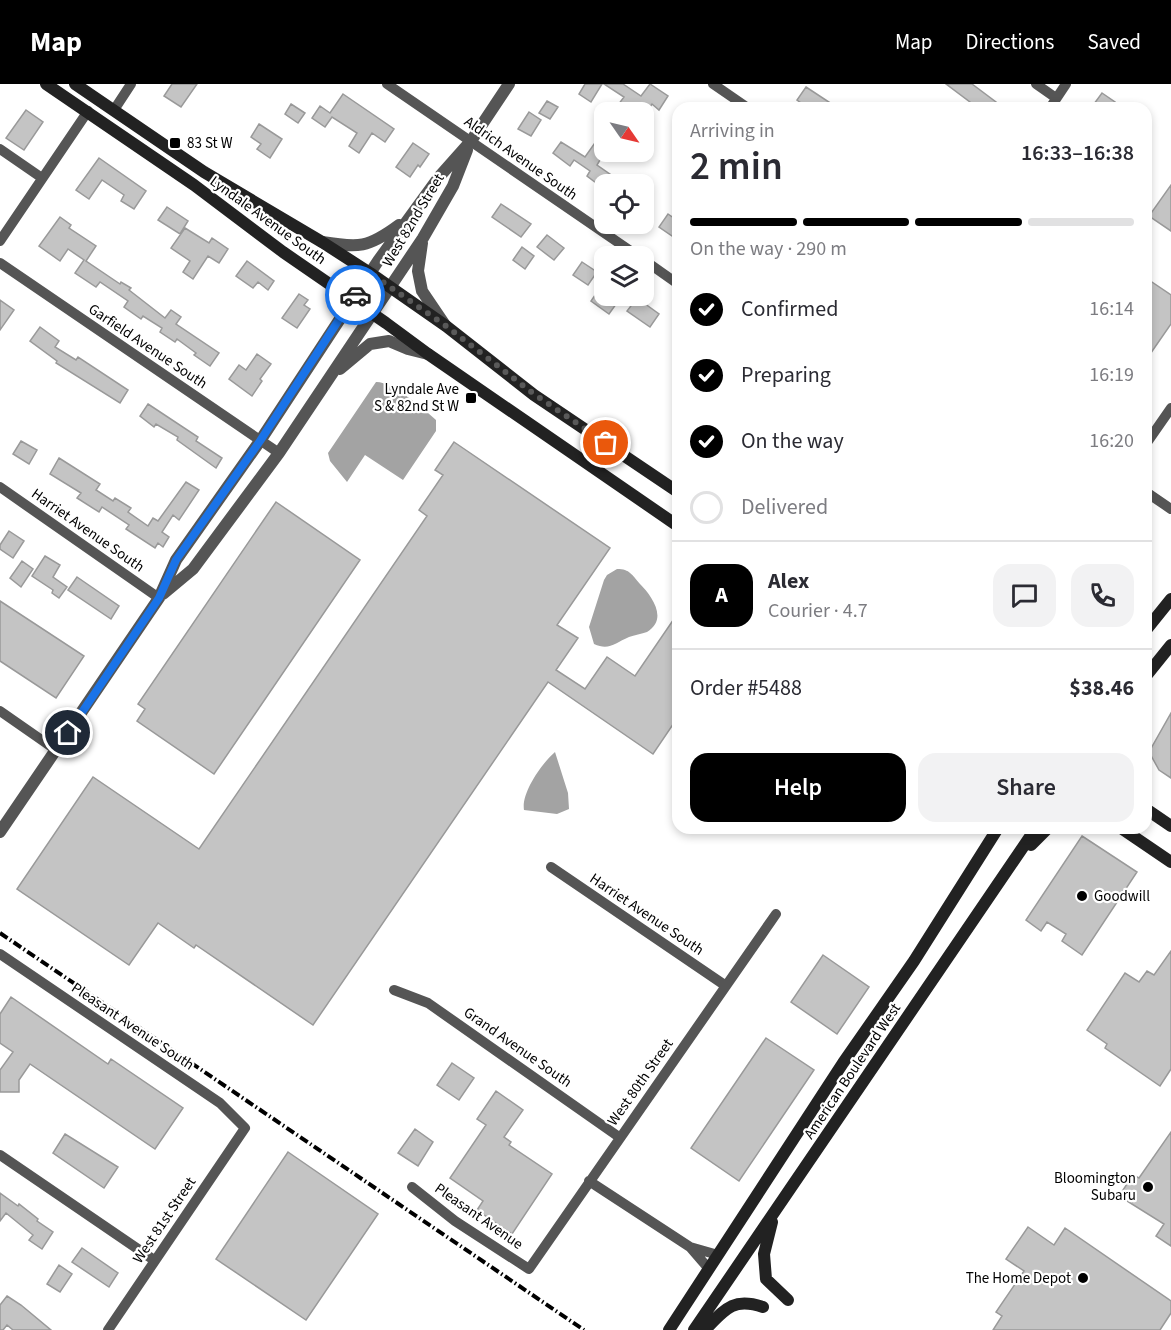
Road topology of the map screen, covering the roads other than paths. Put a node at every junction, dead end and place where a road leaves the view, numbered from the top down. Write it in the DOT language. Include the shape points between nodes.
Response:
graph roads {
  1 [pos="46,84"];
  2 [pos="75,84"];
  3 [pos="131,84"];
  4 [pos="387,84"];
  5 [pos="509,84"];
  6 [pos="713,84"];
  7 [pos="1036,84"];
  8 [pos="1066,84"];
  9 [pos="1056,98"];
  10 [pos="739,102"];
  11 [pos="1054,102"];
  12 [pos="114,110"];
  13 [pos="88,111"];
  14 [pos="471,141"];
  15 [pos="0,149"];
  16 [pos="42,178"];
  17 [pos="407,219"];
  18 [pos="423,238"];
  19 [pos="0,241"];
  20 [pos="322,242"];
  21 [pos="623,246"];
  22 [pos="0,263"];
  23 [pos="654,267"];
  24 [pos="370,273"];
  25 [pos="672,280"];
  26 [pos="390,287"];
  27 [pos="352,299"];
  28 [pos="372,313"];
  29 [pos="446,326"];
  30 [pos="428,354"];
  31 [pos="326,381"];
  32 [pos="1171,408"];
  33 [pos="1152,435"];
  34 [pos="260,441"];
  35 [pos="279,453"];
  36 [pos="0,487"];
  37 [pos="672,488"];
  38 [pos="1152,496"];
  39 [pos="1171,509"];
  40 [pos="672,522"];
  41 [pos="159,598"];
  42 [pos="1171,599"];
  43 [pos="1152,623"];
  44 [pos="1171,645"];
  45 [pos="1152,669"];
  46 [pos="0,711"];
  47 [pos="56,750"];
  48 [pos="1152,805"];
  49 [pos="1152,813"];
  50 [pos="1168,824"];
  51 [pos="0,832"];
  52 [pos="990,834"];
  53 [pos="994,834"];
  54 [pos="1032,834"];
  55 [pos="1042,834"];
  56 [pos="1129,834"];
  57 [pos="984,848"];
  58 [pos="1171,862"];
  59 [pos="1010,865"];
  60 [pos="551,867"];
  61 [pos="776,914"];
  62 [pos="0,954"];
  63 [pos="726,986"];
  64 [pos="394,990"];
  65 [pos="245,1128"];
  66 [pos="619,1137"];
  67 [pos="0,1155"];
  68 [pos="589,1181"];
  69 [pos="412,1187"];
  70 [pos="775,1213"];
  71 [pos="690,1247"];
  72 [pos="718,1255"];
  73 [pos="154,1260"];
  74 [pos="529,1269"];
  75 [pos="709,1269"];
  76 [pos="788,1300"];
  77 [pos="763,1307"];
  78 [pos="108,1330"];
  79 [pos="669,1330"];
  80 [pos="694,1330"];
  81 [pos="705,1330"];
  1 -- 13 [label="main road, Lyndale Avenue South"];
  2 -- 12 [label="main road, Lyndale Avenue South"];
  3 -- 12 [label="street"];
  4 -- 14 [label="street, Aldrich Avenue South"];
  5 -- 14 [label="street, West 82nd Street"];
  6 -- 10 [label="street"];
  7 -- 9 [label="street"];
  8 -- 9 [label="street"];
  9 -- 11 [label="street"];
  12 -- 20 [label="main road, Lyndale Avenue South" via="204,172"];
  13 -- 16 [label="street"];
  13 -- 27 [label="main road, Lyndale Avenue South"];
  14 -- 17 [label="street, West 82nd Street"];
  14 -- 18 [label="street, West 82nd Street" via="453,186"];
  14 -- 21 [label="street, Aldrich Avenue South"];
  15 -- 16 [label="street"];
  16 -- 19 [label="street"];
  17 -- 20 [label="street" via="365,245"];
  17 -- 24 [label="street, West 82nd Street"];
  18 -- 26 [label="street, West 82nd Street"];
  18 -- 29 [label="street" via="418,271 422,291"];
  20 -- 24 [label="main road, Lyndale Avenue South"];
  22 -- 34 [label="street, Garfield Avenue South"];
  23 -- 25 [label="street"];
  24 -- 26 [label="main road, Lyndale Avenue South"];
  24 -- 27 [label="street, West 82nd Street"];
  26 -- 28 [label="street, West 82nd Street"];
  26 -- 29 [label="main road, Lyndale Avenue South"];
  27 -- 28 [label="main road, Lyndale Avenue South"];
  27 -- 34 [label="street, West 82nd Street"];
  28 -- 30 [label="main road, Lyndale Avenue South"];
  28 -- 31 [label="street, West 82nd Street"];
  29 -- 37 [label="main road, Lyndale Avenue South" via="534,394"];
  30 -- 31 [label="street" via="389,341 370,344"];
  30 -- 40 [label="main road, Lyndale Avenue South"];
  31 -- 35 [label="street, West 82nd Street"];
  32 -- 33 [label="street"];
  34 -- 35 [label="street, Garfield Avenue South"];
  34 -- 41 [label="street, West 82nd Street" via="176,560"];
  35 -- 41 [label="street, West 82nd Street" via="193,569"];
  36 -- 41 [label="street, Harriet Avenue South"];
  38 -- 39 [label="street"];
  41 -- 47 [label="street, West 82nd Street"];
  42 -- 43 [label="main road"];
  44 -- 45 [label="main road"];
  46 -- 47 [label="street"];
  47 -- 51 [label="street, West 82nd Street"];
  48 -- 50 [label="main road"];
  49 -- 50 [label="main road"];
  52 -- 57 [label="main road"];
  53 -- 57 [label="main road, American Boulevard West"];
  54 -- 59 [label="main road, American Boulevard West"];
  55 -- 59 [label="main road"];
  56 -- 58 [label="main road"];
  57 -- 72 [label="main road, American Boulevard West" via="914,961"];
  59 -- 70 [label="main road, American Boulevard West"];
  60 -- 63 [label="street, Harriet Avenue South"];
  61 -- 63 [label="street, West 80th Street"];
  62 -- 65 [label="street, Pleasant Avenue South" via="220,1103"];
  63 -- 66 [label="street, West 80th Street"];
  64 -- 66 [label="street, Grand Avenue South" via="428,1003"];
  65 -- 73 [label="street, West 81st Street"];
  66 -- 68 [label="street, West 80th Street"];
  67 -- 73 [label="street"];
  68 -- 71 [label="street"];
  68 -- 74 [label="street, West 80th Street"];
  69 -- 74 [label="street, Pleasant Avenue" via="455,1221"];
  70 -- 76 [label="main road" via="764,1254 766,1279"];
  70 -- 80 [label="main road, American Boulevard West"];
  71 -- 72 [label="street"];
  71 -- 75 [label="street"];
  72 -- 75 [label="main road, American Boulevard West"];
  73 -- 78 [label="street, West 81st Street"];
  75 -- 79 [label="main road, American Boulevard West"];
  77 -- 81 [label="main road" via="749,1302 733,1304"];
}
